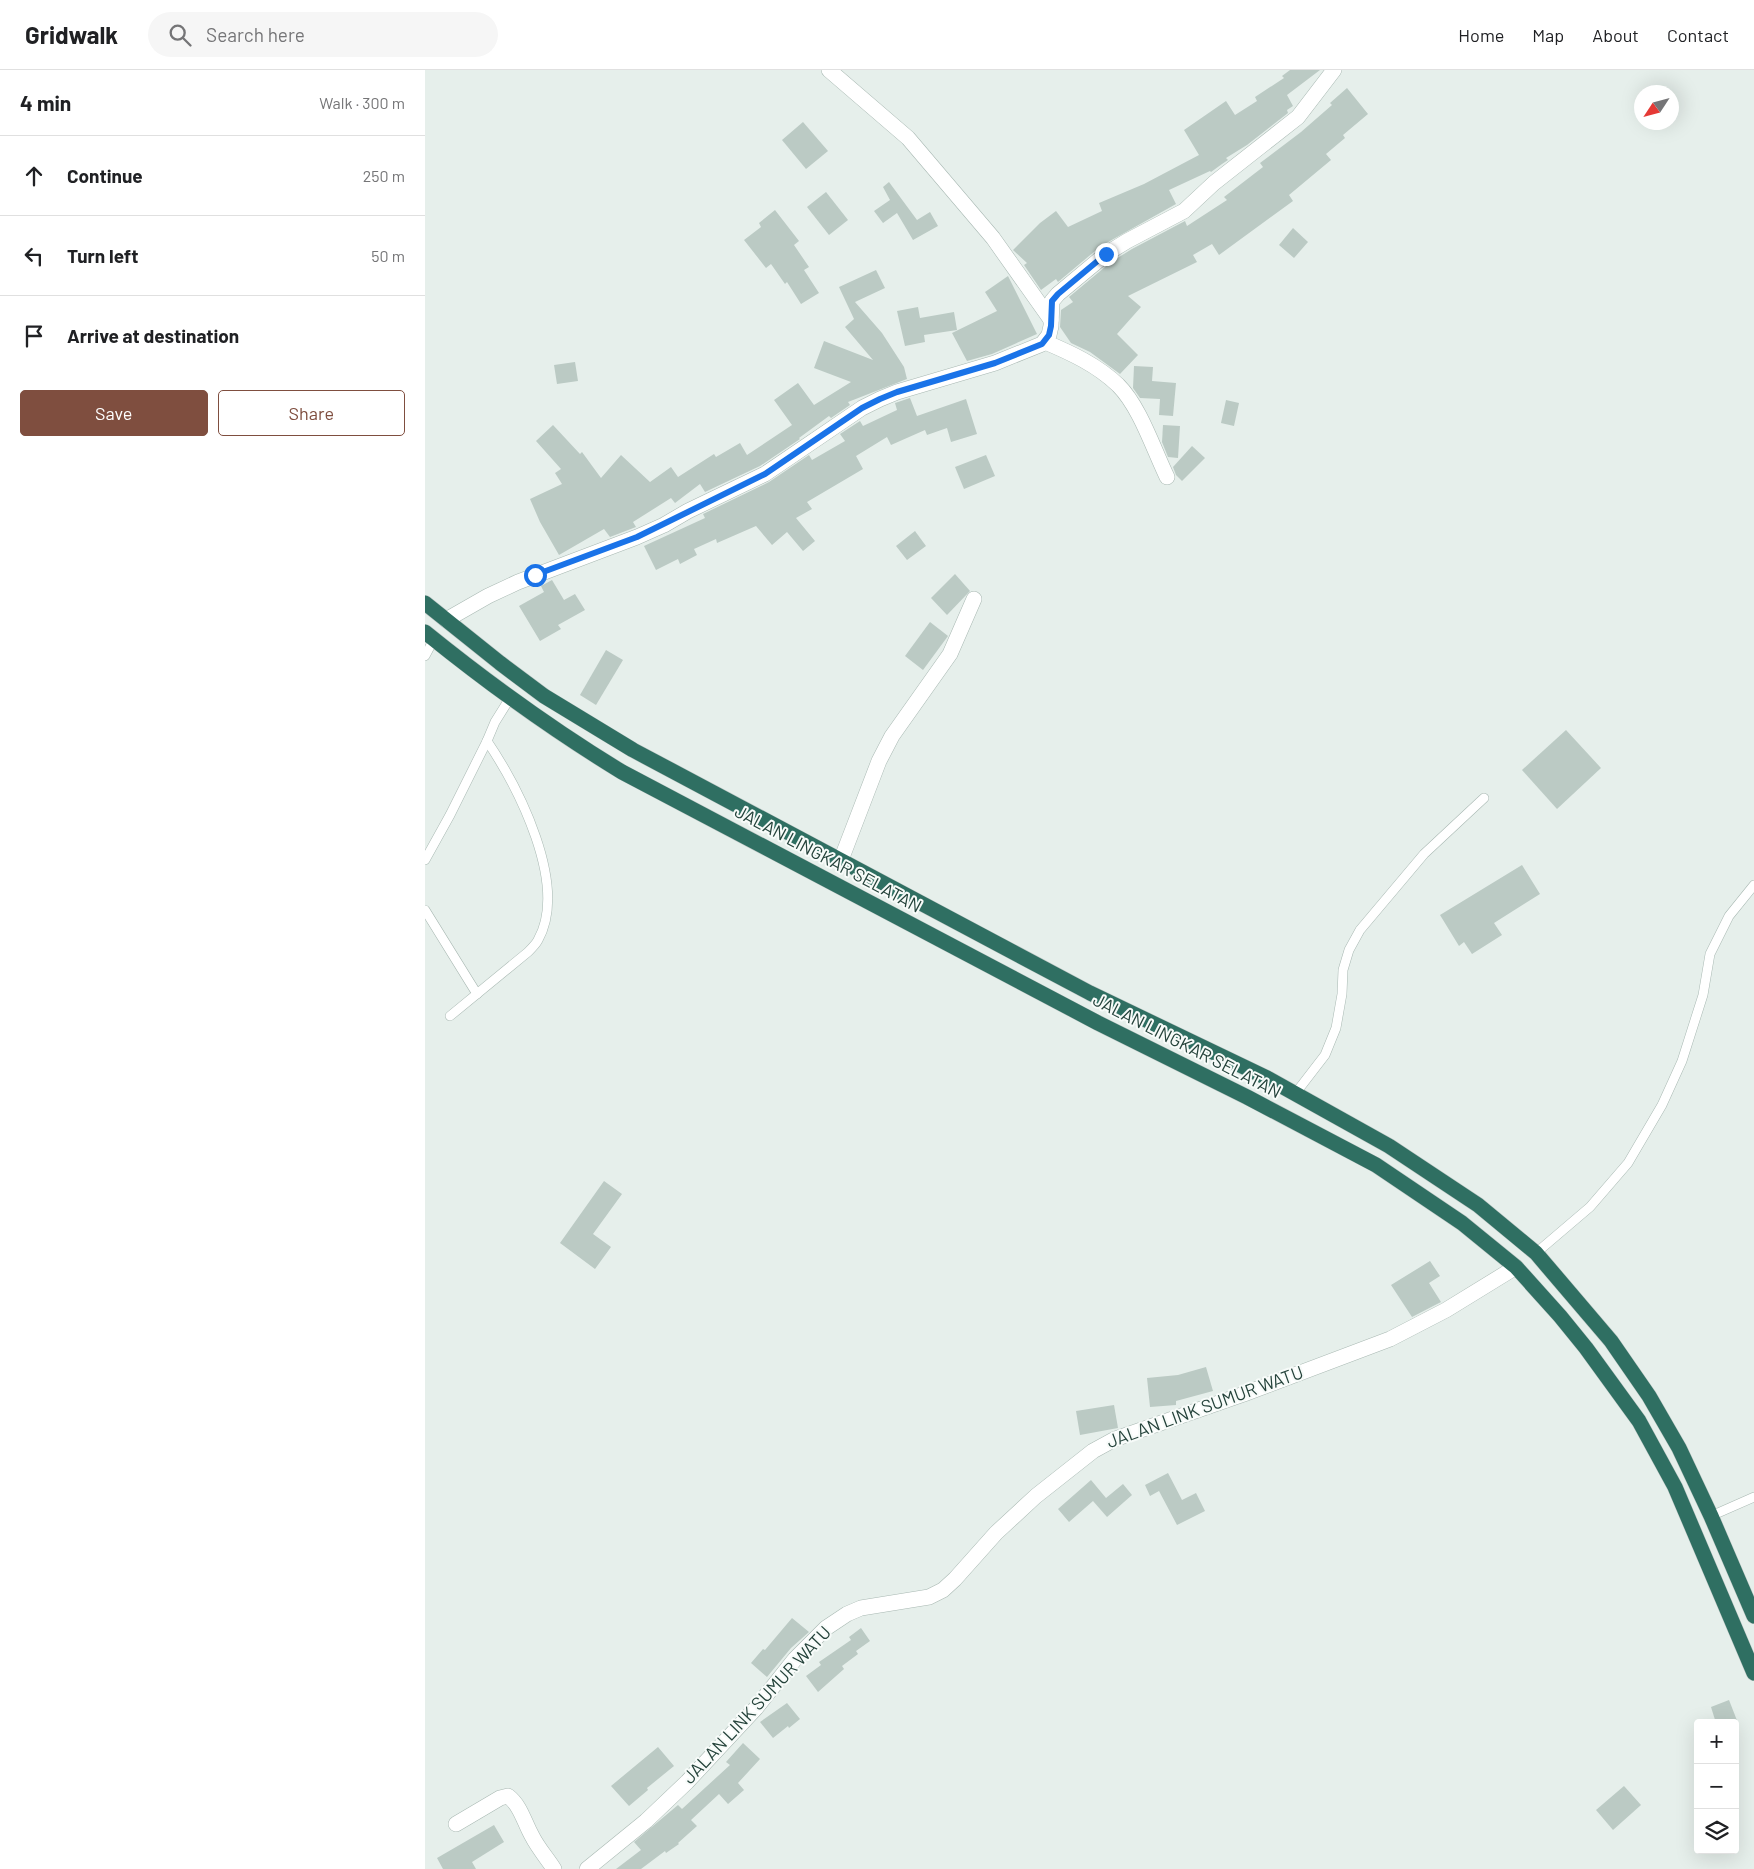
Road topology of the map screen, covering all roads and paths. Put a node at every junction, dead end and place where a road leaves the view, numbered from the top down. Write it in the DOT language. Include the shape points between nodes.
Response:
graph roads {
  1 [pos="829,70"];
  2 [pos="1335,70"];
  3 [pos="1051,320"];
  4 [pos="1045,342"];
  5 [pos="1167,477"];
  6 [pos="974,599"];
  7 [pos="425,603"];
  8 [pos="446,620"];
  9 [pos="429,635"];
  10 [pos="425,656"];
  11 [pos="510,698"];
  12 [pos="487,740"];
  13 [pos="1484,798"];
  14 [pos="425,860"];
  15 [pos="841,860"];
  16 [pos="1754,886"];
  17 [pos="425,910"];
  18 [pos="477,994"];
  19 [pos="450,1016"];
  20 [pos="1295,1094"];
  21 [pos="1419,1165"];
  22 [pos="1407,1185"];
  23 [pos="1537,1254"];
  24 [pos="1516,1267"];
  25 [pos="1754,1497"];
  26 [pos="1711,1516"];
  27 [pos="1754,1615"];
  28 [pos="1749,1646"];
  29 [pos="1754,1673"];
  30 [pos="456,1824"];
  31 [pos="554,1869"];
  32 [pos="587,1869"];
  1 -- 3 [label="street" via="908,138 993,238"];
  2 -- 3 [label="street" via="1298,117 1214,183 1184,211 1106,254 1058,294 1052,301"];
  3 -- 4 [label="street"];
  4 -- 5 [label="street" via="1088,362 1118,385 1137,413"];
  4 -- 8 [label="street" via="1017,356 880,399 765,474 637,537 518,582"];
  6 -- 15 [label="street" via="950,654 892,736 879,761"];
  7 -- 8 [label="highway, JALAN LINGKAR SELATAN"];
  8 -- 15 [label="highway, JALAN LINGKAR SELATAN" via="544,696 589,724"];
  9 -- 10 [label="lane"];
  9 -- 11 [label="highway, JALAN LINGKAR SELATAN"];
  11 -- 12 [label="lane"];
  11 -- 22 [label="highway, JALAN LINGKAR SELATAN" via="622,772 1098,1023 1247,1096 1376,1164"];
  12 -- 14 [label="lane" via="451,816"];
  12 -- 18 [label="lane" via="526,811 545,873 547,905 538,940 517,962"];
  13 -- 20 [label="lane" via="1424,854 1360,930 1343,970 1336,1028 1325,1055"];
  15 -- 20 [label="highway, JALAN LINGKAR SELATAN" via="1090,993"];
  16 -- 23 [label="lane" via="1729,916 1710,954 1703,995 1682,1061 1662,1105 1628,1163 1589,1207"];
  17 -- 18 [label="lane"];
  18 -- 19 [label="lane"];
  20 -- 21 [label="highway, JALAN LINGKAR SELATAN"];
  21 -- 22 [label="highway"];
  21 -- 23 [label="highway, JALAN LINGKAR SELATAN" via="1478,1205"];
  22 -- 24 [label="highway, JALAN LINGKAR SELATAN" via="1462,1223"];
  23 -- 26 [label="highway, JALAN LINGKAR SELATAN" via="1611,1341 1649,1396 1679,1448"];
  24 -- 28 [label="highway, JALAN LINGKAR SELATAN" via="1586,1348 1639,1421 1675,1487"];
  24 -- 32 [label="street, JALAN LINK SUMUR WATU" via="1446,1310 1390,1339 1115,1439 1093,1451 996,1533 943,1590 929,1597 861,1608 827,1628 795,1659 757,1708 687,1782 646,1821"];
  25 -- 26 [label="lane"];
  26 -- 27 [label="highway, JALAN LINGKAR SELATAN"];
  28 -- 29 [label="highway, JALAN LINGKAR SELATAN"];
  30 -- 31 [label="street" via="508,1796 520,1808 533,1839"];
}
